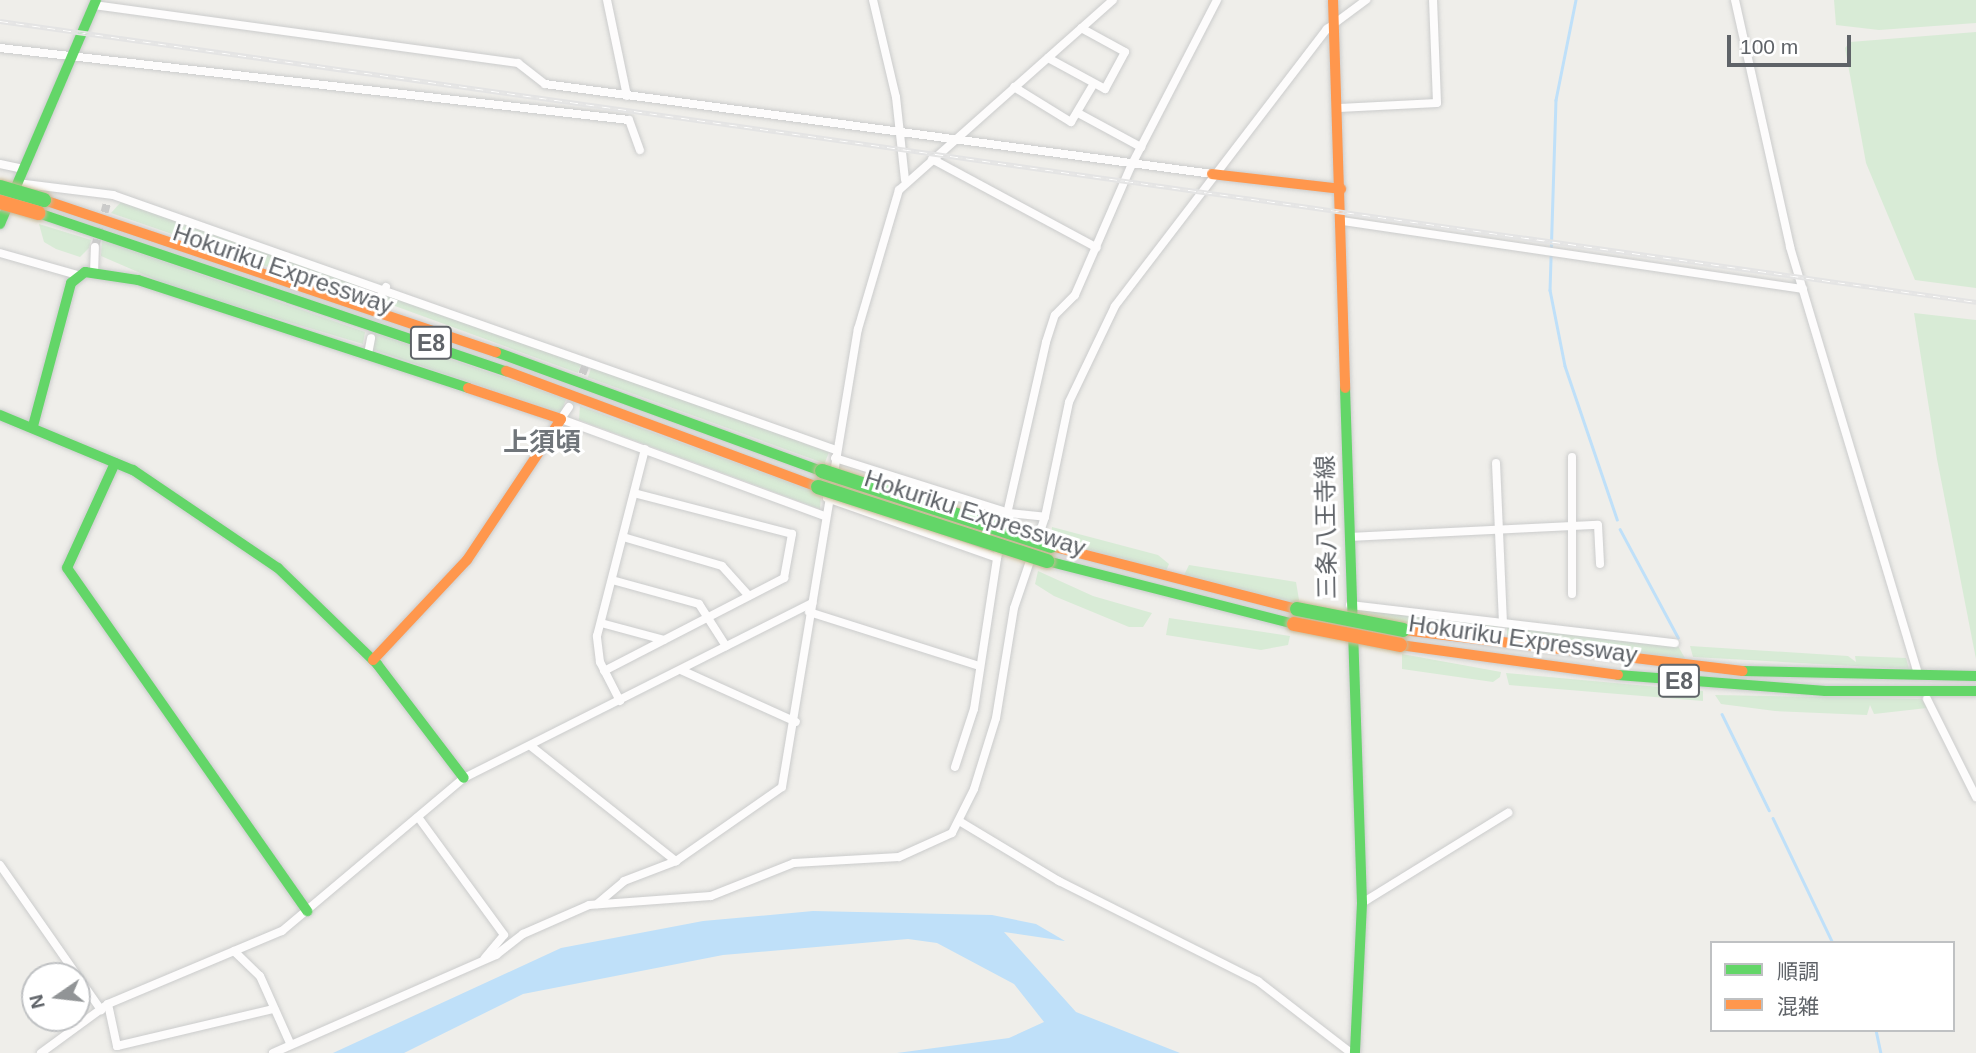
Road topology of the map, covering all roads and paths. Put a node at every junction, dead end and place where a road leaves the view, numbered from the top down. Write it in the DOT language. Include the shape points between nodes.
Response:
graph roads {
  1 [pos="607,0"];
  2 [pos="873,0"];
  3 [pos="1113,0"];
  4 [pos="1217,0"];
  5 [pos="1333,0"];
  6 [pos="1356,0"];
  7 [pos="1366,0"];
  8 [pos="1433,0"];
  9 [pos="1735,0"];
  10 [pos="95,2"];
  11 [pos="1350,15"];
  12 [pos="1333,24"];
  13 [pos="1081,28"];
  14 [pos="0,48"];
  15 [pos="74,52"];
  16 [pos="1048,58"];
  17 [pos="1093,85"];
  18 [pos="1014,87"];
  19 [pos="627,96"];
  20 [pos="1339,108"];
  21 [pos="1078,113"];
  22 [pos="899,135"];
  23 [pos="950,143"];
  24 [pos="1141,147"];
  25 [pos="640,150"];
  26 [pos="932,159"];
  27 [pos="0,164"];
  28 [pos="1130,166"];
  29 [pos="1212,174"];
  30 [pos="20,176"];
  31 [pos="905,180"];
  32 [pos="0,187"];
  33 [pos="1341,189"];
  34 [pos="113,195"];
  35 [pos="0,202"];
  36 [pos="107,203"];
  37 [pos="41,206"];
  38 [pos="1,219"];
  39 [pos="1342,221"];
  40 [pos="95,247"];
  41 [pos="1097,248"];
  42 [pos="0,253"];
  43 [pos="94,273"];
  44 [pos="77,275"];
  45 [pos="386,287"];
  46 [pos="1803,289"];
  47 [pos="379,299"];
  48 [pos="371,338"];
  49 [pos="368,354"];
  50 [pos="565,413"];
  51 [pos="0,415"];
  52 [pos="33,426"];
  53 [pos="645,449"];
  54 [pos="836,454"];
  55 [pos="1572,457"];
  56 [pos="116,463"];
  57 [pos="1496,463"];
  58 [pos="634,493"];
  59 [pos="823,493"];
  60 [pos="1009,513"];
  61 [pos="824,516"];
  62 [pos="1045,517"];
  63 [pos="1572,526"];
  64 [pos="1499,530"];
  65 [pos="623,537"];
  66 [pos="1349,537"];
  67 [pos="997,558"];
  68 [pos="1600,564"];
  69 [pos="612,580"];
  70 [pos="1573,594"];
  71 [pos="749,596"];
  72 [pos="1350,605"];
  73 [pos="811,607"];
  74 [pos="1296,616"];
  75 [pos="710,617"];
  76 [pos="1503,621"];
  77 [pos="601,623"];
  78 [pos="664,640"];
  79 [pos="1675,643"];
  80 [pos="726,646"];
  81 [pos="373,660"];
  82 [pos="979,667"];
  83 [pos="1917,669"];
  84 [pos="681,670"];
  85 [pos="604,671"];
  86 [pos="1976,676"];
  87 [pos="1976,691"];
  88 [pos="1927,699"];
  89 [pos="620,701"];
  90 [pos="796,722"];
  91 [pos="532,747"];
  92 [pos="955,767"];
  93 [pos="464,778"];
  94 [pos="1976,797"];
  95 [pos="1508,813"];
  96 [pos="418,817"];
  97 [pos="959,821"];
  98 [pos="676,861"];
  99 [pos="0,865"];
  100 [pos="1362,903"];
  101 [pos="597,904"];
  102 [pos="306,911"];
  103 [pos="234,951"];
  104 [pos="484,960"];
  105 [pos="104,1007"];
  106 [pos="273,1009"];
  107 [pos="290,1043"];
  108 [pos="1347,1052"];
  109 [pos="41,1053"];
  110 [pos="272,1053"];
  1 -- 19 [label="street"];
  2 -- 22 [label="street"];
  3 -- 13 [label="street"];
  4 -- 24 [label="street"];
  5 -- 12 [label="main road, 三条八王寺線"];
  6 -- 11 [label="street"];
  7 -- 11 [label="street"];
  8 -- 20 [label="street" via="1437,103"];
  9 -- 46 [label="street"];
  10 -- 15 [label="main road"];
  10 -- 19 [label="street" via="519,63 545,84"];
  11 -- 12 [label="street"];
  12 -- 20 [label="main road, 三条八王寺線"];
  12 -- 29 [label="street"];
  13 -- 16 [label="street"];
  13 -- 17 [label="street" via="1125,52 1105,89"];
  14 -- 15 [label="street"];
  15 -- 25 [label="street" via="473,107 629,120"];
  15 -- 30 [label="main road"];
  16 -- 17 [label="street"];
  16 -- 18 [label="street"];
  17 -- 21 [label="street"];
  18 -- 21 [label="street" via="1068,122"];
  18 -- 23 [label="street"];
  19 -- 22 [label="street"];
  20 -- 33 [label="main road, 三条八王寺線"];
  21 -- 24 [label="street"];
  22 -- 23 [label="street"];
  22 -- 31 [label="street"];
  23 -- 26 [label="street"];
  23 -- 28 [label="street"];
  24 -- 28 [label="street"];
  26 -- 31 [label="street"];
  26 -- 41 [label="street"];
  27 -- 30 [label="street"];
  28 -- 29 [label="street"];
  28 -- 41 [label="street"];
  29 -- 33 [label="main road"];
  29 -- 62 [label="street" via="1115,306 1069,402"];
  30 -- 34 [label="street"];
  30 -- 38 [label="main road"];
  31 -- 54 [label="street" via="858,329"];
  32 -- 37 [label="main road, Hokuriku Expressway / E8, bridge"];
  33 -- 39 [label="main road, 三条八王寺線"];
  34 -- 36 [label="street"];
  34 -- 45 [label="street"];
  35 -- 37 [label="main road, Hokuriku Expressway / E8, bridge"];
  37 -- 59 [label="main road, Hokuriku Expressway / E8" via="430,343"];
  37 -- 74 [label="main road, Hokuriku Expressway / E8, bridge" via="424,325 822,471 1051,546"];
  39 -- 46 [label="street"];
  39 -- 66 [label="main road, 三条八王寺線"];
  40 -- 43 [label="street"];
  41 -- 60 [label="street" via="1045,342"];
  42 -- 44 [label="street"];
  43 -- 44 [label="main road"];
  43 -- 49 [label="main road" via="138,280"];
  44 -- 52 [label="main road"];
  45 -- 47 [label="street"];
  45 -- 54 [label="street"];
  46 -- 83 [label="street"];
  48 -- 49 [label="street"];
  49 -- 50 [label="main road"];
  50 -- 53 [label="street"];
  50 -- 81 [label="main road" via="467,560"];
  51 -- 52 [label="main road"];
  52 -- 56 [label="main road"];
  53 -- 58 [label="street"];
  53 -- 61 [label="street"];
  54 -- 59 [label="street"];
  54 -- 60 [label="street"];
  55 -- 63 [label="street"];
  56 -- 81 [label="main road" via="249,545"];
  56 -- 102 [label="main road" via="67,568"];
  57 -- 64 [label="street"];
  58 -- 65 [label="street"];
  58 -- 71 [label="street" via="792,534 784,578"];
  59 -- 61 [label="street"];
  59 -- 67 [label="street"];
  59 -- 74 [label="main road, Hokuriku Expressway / E8, bridge" via="1047,561"];
  60 -- 62 [label="street"];
  60 -- 67 [label="street"];
  61 -- 73 [label="street"];
  62 -- 97 [label="street" via="1014,608 996,718"];
  63 -- 64 [label="street"];
  63 -- 68 [label="street" via="1598,525"];
  63 -- 70 [label="street"];
  64 -- 66 [label="street"];
  64 -- 76 [label="street"];
  65 -- 69 [label="street"];
  65 -- 71 [label="street" via="722,566"];
  66 -- 72 [label="main road, 三条八王寺線"];
  67 -- 82 [label="street"];
  69 -- 75 [label="street" via="691,601"];
  69 -- 77 [label="street"];
  71 -- 75 [label="street"];
  72 -- 76 [label="street"];
  72 -- 100 [label="main road, 三条八王寺線"];
  73 -- 80 [label="street"];
  73 -- 82 [label="street"];
  73 -- 90 [label="street"];
  74 -- 86 [label="main road, Hokuriku Expressway / E8, bridge" via="1672,665"];
  74 -- 87 [label="main road, Hokuriku Expressway / E8, bridge" via="1400,645 1643,678"];
  75 -- 78 [label="street"];
  75 -- 80 [label="street"];
  76 -- 79 [label="street"];
  77 -- 78 [label="street"];
  77 -- 85 [label="street" via="598,653"];
  78 -- 85 [label="street"];
  80 -- 84 [label="street"];
  81 -- 93 [label="main road"];
  82 -- 92 [label="street"];
  84 -- 89 [label="street"];
  84 -- 90 [label="street"];
  85 -- 89 [label="street"];
  88 -- 94 [label="street"];
  89 -- 91 [label="street"];
  90 -- 98 [label="street" via="782,787"];
  91 -- 93 [label="street"];
  91 -- 98 [label="street"];
  93 -- 96 [label="street"];
  95 -- 100 [label="street"];
  96 -- 102 [label="street"];
  96 -- 104 [label="street" via="504,935"];
  97 -- 101 [label="street" via="928,847 899,857 794,863 711,896"];
  97 -- 108 [label="street" via="1059,881 1258,981"];
  98 -- 101 [label="street" via="624,881"];
  99 -- 105 [label="street"];
  100 -- 108 [label="main road, 三条八王寺線"];
  101 -- 104 [label="street" via="523,934"];
  102 -- 103 [label="street" via="282,931"];
  103 -- 105 [label="street"];
  103 -- 106 [label="street" via="260,976"];
  104 -- 107 [label="street"];
  105 -- 106 [label="street" via="117,1046"];
  105 -- 109 [label="street"];
  106 -- 107 [label="street"];
  107 -- 110 [label="street"];
}
